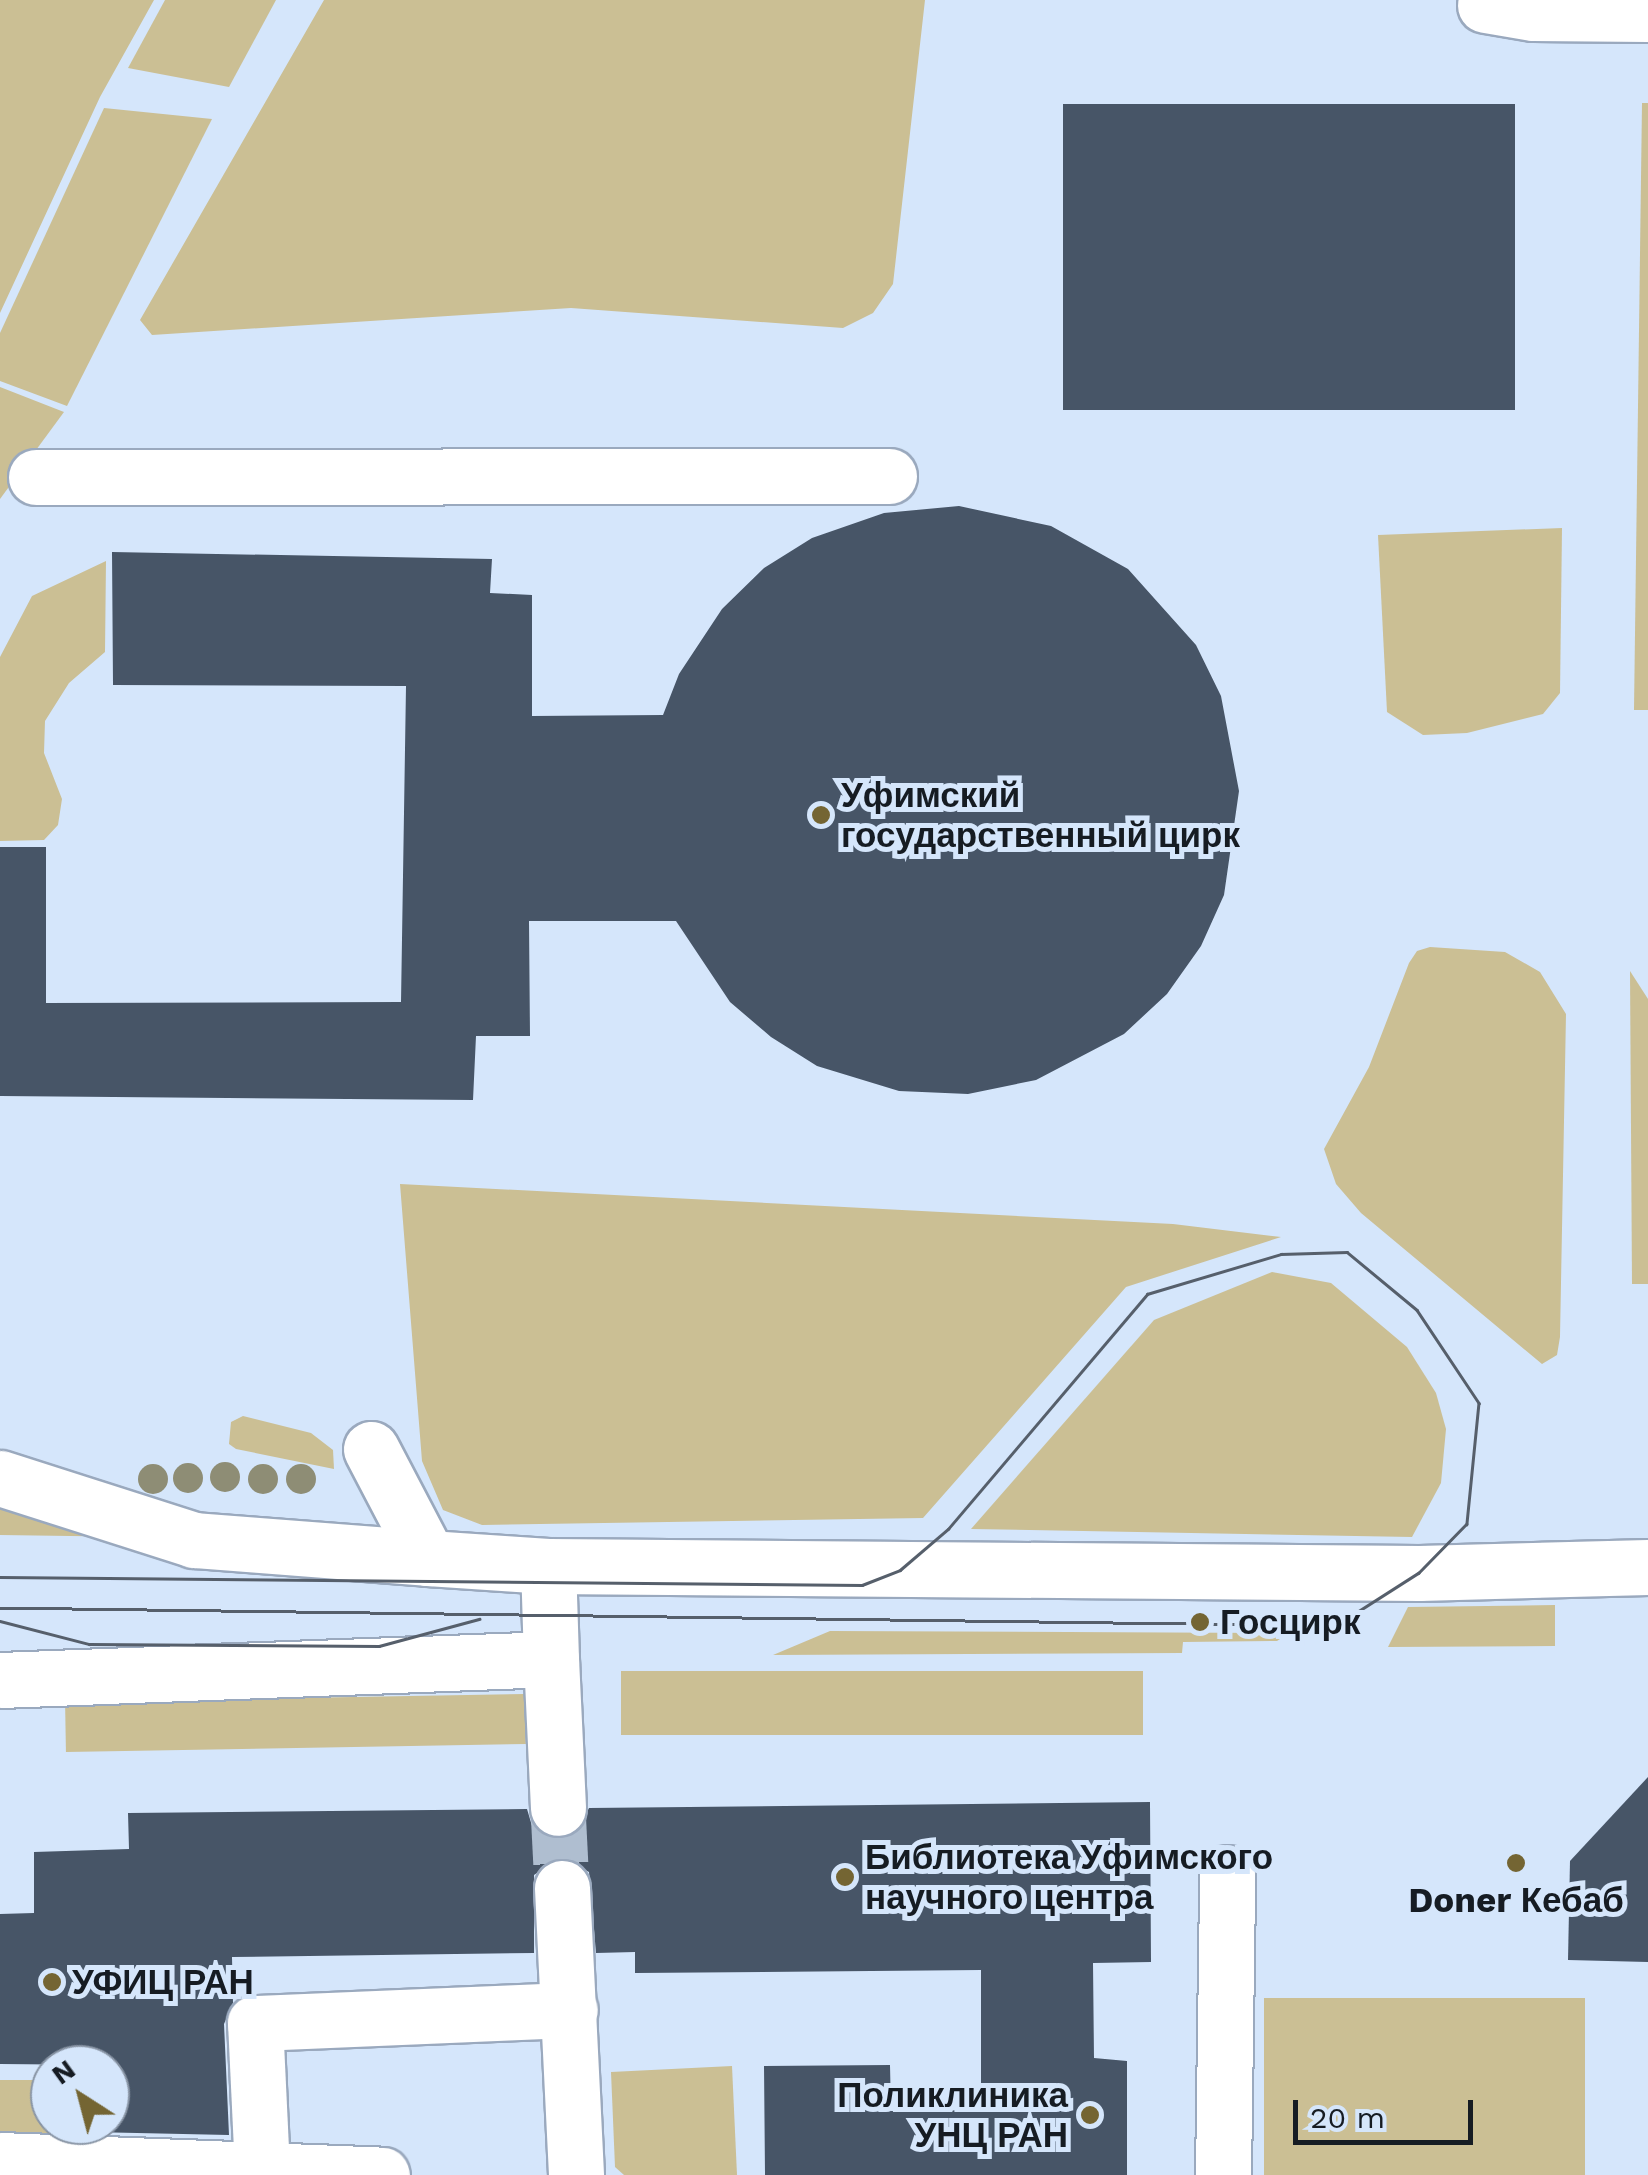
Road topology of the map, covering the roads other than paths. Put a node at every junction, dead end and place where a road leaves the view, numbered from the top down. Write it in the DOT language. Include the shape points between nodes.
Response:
graph roads {
  1 [pos="1485,5"];
  2 [pos="1648,14"];
  3 [pos="889,476"];
  4 [pos="36,477"];
  5 [pos="370,1449"];
  6 [pos="0,1478"];
  7 [pos="428,1558"];
  8 [pos="548,1566"];
  9 [pos="1648,1567"];
  10 [pos="551,1659"];
  11 [pos="0,1680"];
  12 [pos="558,1808"];
  13 [pos="1227,1873"];
  14 [pos="562,1888"];
  15 [pos="570,2010"];
  16 [pos="0,2160"];
  17 [pos="262,2170"];
  18 [pos="382,2175"];
  19 [pos="576,2175"];
  20 [pos="1223,2175"];
  1 -- 2 [label="lane" via="1533,13"];
  3 -- 4 [label="lane"];
  5 -- 7 [label="lane"];
  6 -- 7 [label="lane" via="194,1540"];
  7 -- 8 [label="lane"];
  8 -- 9 [label="lane" via="1419,1573"];
  8 -- 10 [label="lane"];
  10 -- 11 [label="lane"];
  10 -- 12 [label="lane"];
  13 -- 20 [label="lane"];
  14 -- 15 [label="lane"];
  15 -- 17 [label="lane" via="256,2023"];
  15 -- 19 [label="lane"];
  16 -- 17 [label="lane"];
  17 -- 18 [label="lane"];
}
